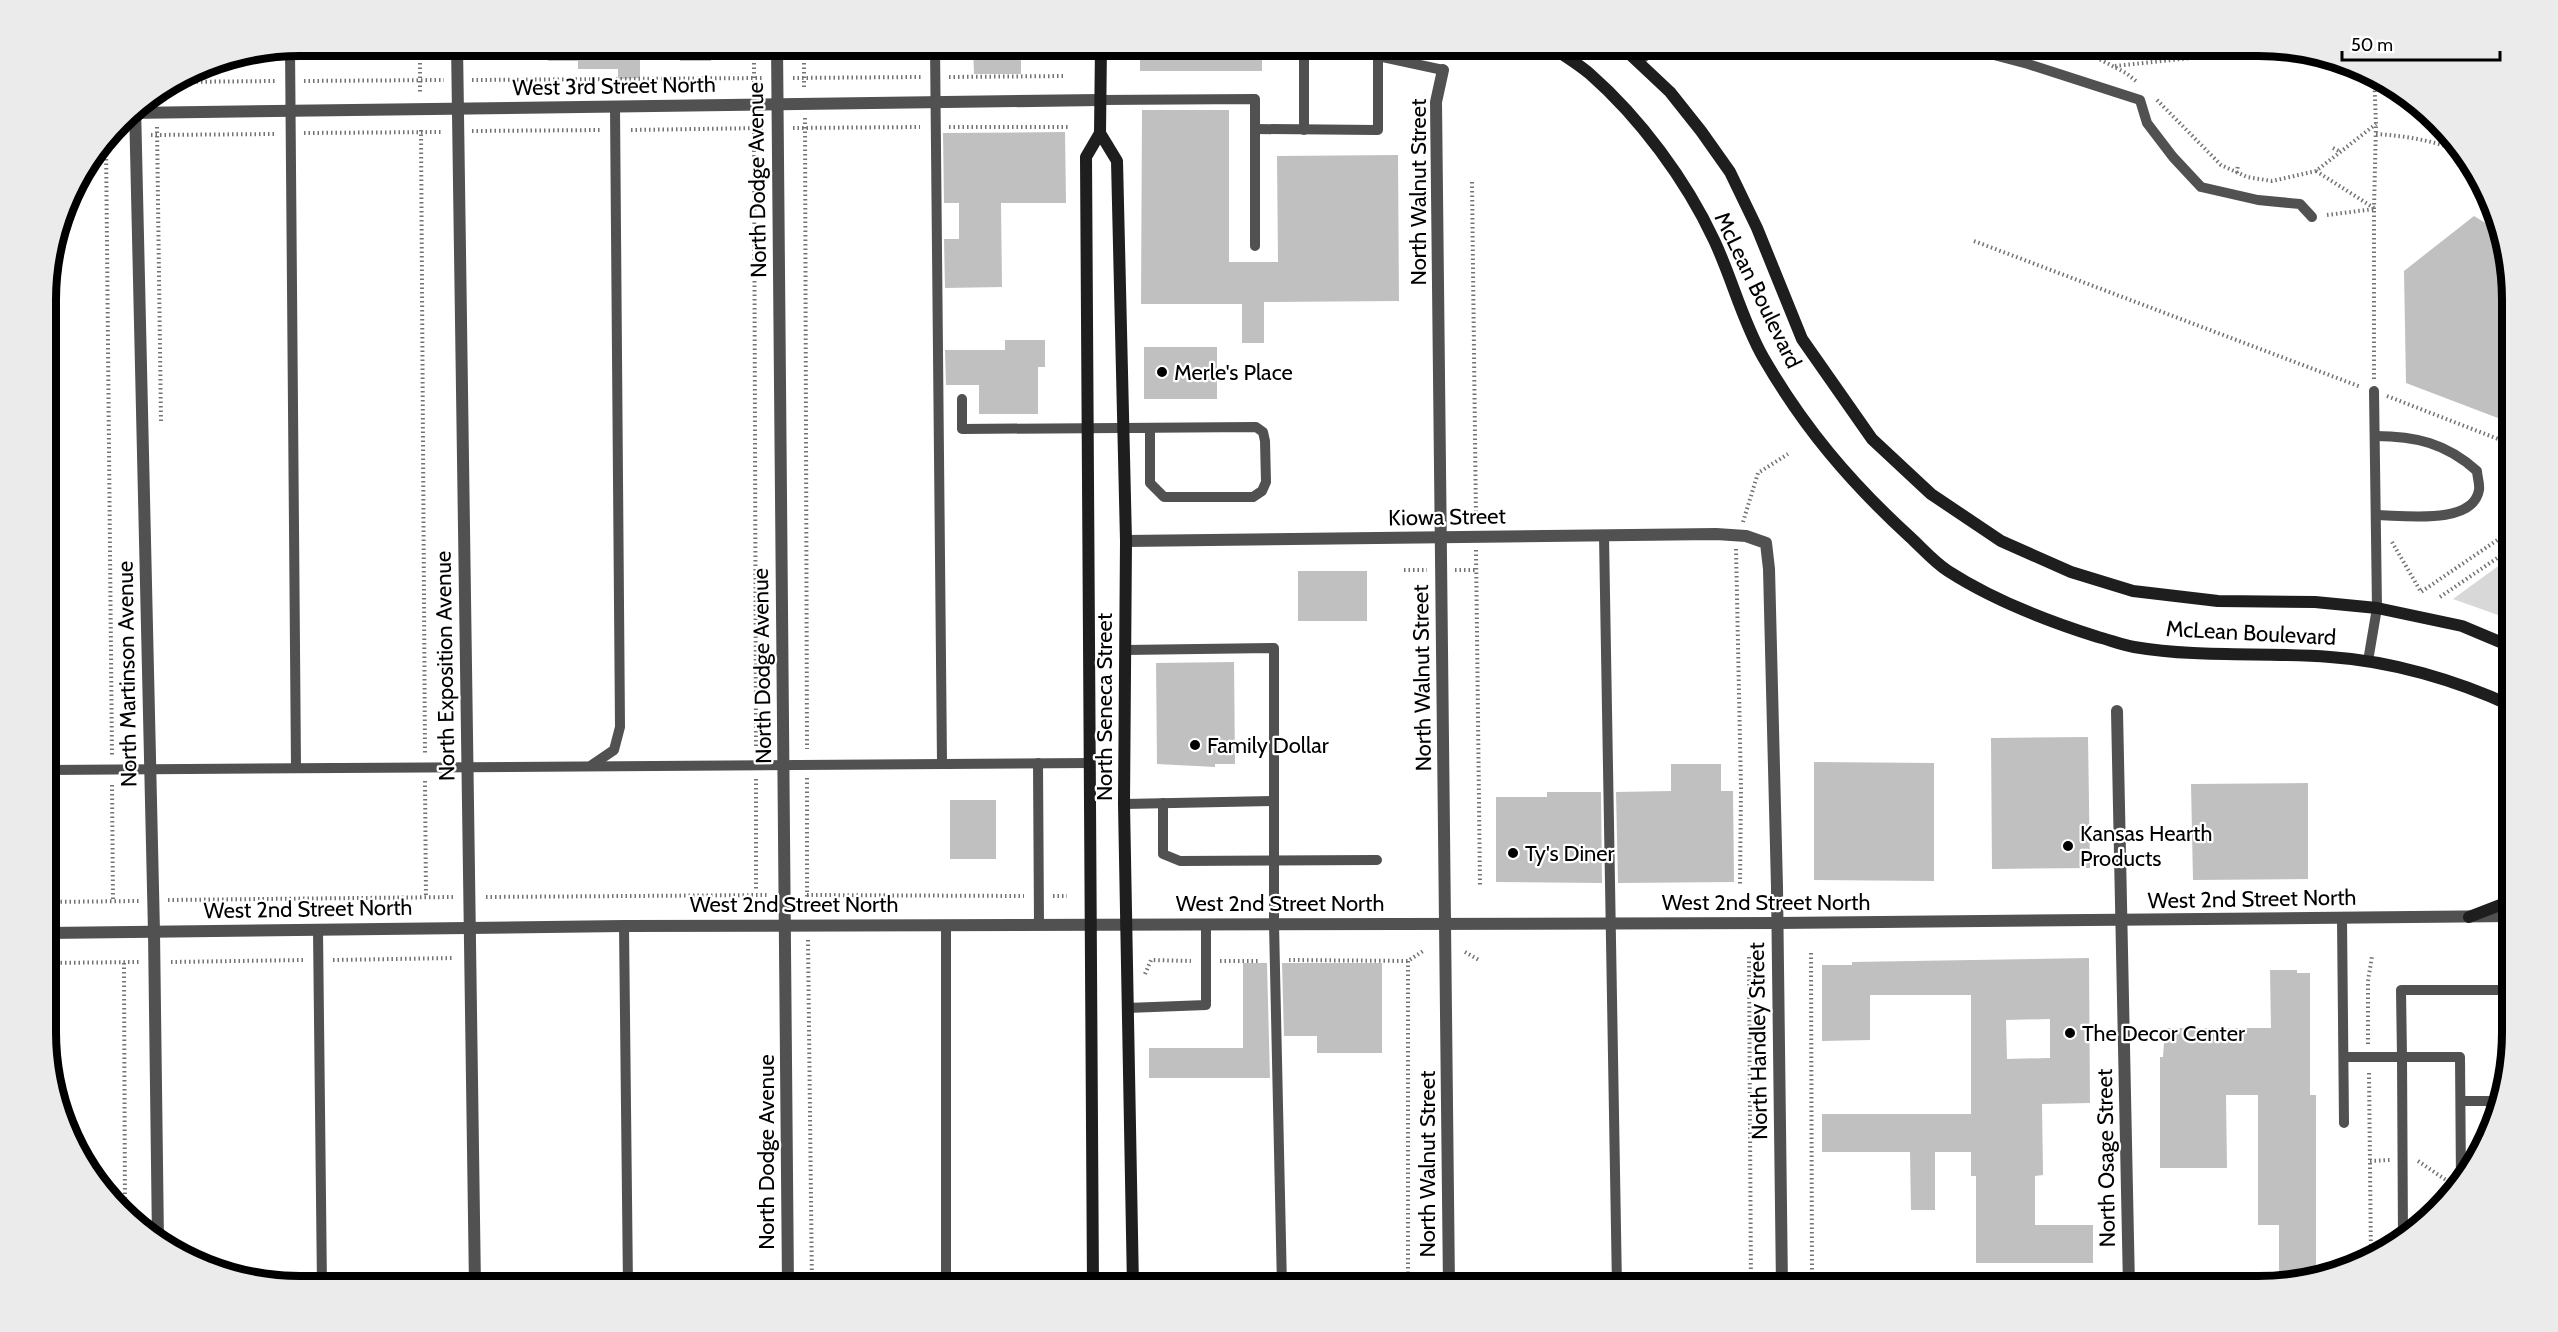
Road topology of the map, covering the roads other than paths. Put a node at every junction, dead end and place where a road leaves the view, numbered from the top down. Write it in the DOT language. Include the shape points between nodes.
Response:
graph roads {
  1 [pos="290,56"];
  2 [pos="457,56"];
  3 [pos="777,56"];
  4 [pos="935,56"];
  5 [pos="1101,56"];
  6 [pos="1304,56"];
  7 [pos="1378,56"];
  8 [pos="1564,56"];
  9 [pos="1633,56"];
  10 [pos="1645,56"];
  11 [pos="1998,56"];
  12 [pos="1639,61"];
  13 [pos="1443,70"];
  14 [pos="1100,100"];
  15 [pos="936,102"];
  16 [pos="778,104"];
  17 [pos="615,107"];
  18 [pos="458,109"];
  19 [pos="145,111"];
  20 [pos="290,111"];
  21 [pos="134,121"];
  22 [pos="1255,129"];
  23 [pos="1304,130"];
  24 [pos="1100,133"];
  25 [pos="2312,218"];
  26 [pos="1256,246"];
  27 [pos="2374,391"];
  28 [pos="962,399"];
  29 [pos="1088,428"];
  30 [pos="1123,428"];
  31 [pos="1150,428"];
  32 [pos="2375,436"];
  33 [pos="2376,515"];
  34 [pos="1604,536"];
  35 [pos="1441,538"];
  36 [pos="1126,541"];
  37 [pos="1766,543"];
  38 [pos="2377,608"];
  39 [pos="2502,643"];
  40 [pos="1125,650"];
  41 [pos="2368,662"];
  42 [pos="2502,701"];
  43 [pos="2118,711"];
  44 [pos="942,763"];
  45 [pos="1038,763"];
  46 [pos="1090,763"];
  47 [pos="784,764"];
  48 [pos="592,765"];
  49 [pos="467,767"];
  50 [pos="296,768"];
  51 [pos="56,770"];
  52 [pos="150,770"];
  53 [pos="1274,801"];
  54 [pos="1162,803"];
  55 [pos="1124,804"];
  56 [pos="1377,860"];
  57 [pos="1274,861"];
  58 [pos="2502,904"];
  59 [pos="2502,916"];
  60 [pos="2469,917"];
  61 [pos="2343,919"];
  62 [pos="2122,921"];
  63 [pos="1778,923"];
  64 [pos="1206,924"];
  65 [pos="1274,924"];
  66 [pos="1446,924"];
  67 [pos="1611,924"];
  68 [pos="786,925"];
  69 [pos="946,925"];
  70 [pos="1039,925"];
  71 [pos="1091,925"];
  72 [pos="1126,925"];
  73 [pos="624,926"];
  74 [pos="469,928"];
  75 [pos="318,930"];
  76 [pos="154,932"];
  77 [pos="56,933"];
  78 [pos="2502,990"];
  79 [pos="1127,1008"];
  80 [pos="2344,1057"];
  81 [pos="2402,1057"];
  82 [pos="2461,1101"];
  83 [pos="2493,1101"];
  84 [pos="2344,1123"];
  85 [pos="2463,1165"];
  86 [pos="2403,1229"];
  87 [pos="158,1231"];
  88 [pos="322,1276"];
  89 [pos="475,1276"];
  90 [pos="628,1276"];
  91 [pos="788,1276"];
  92 [pos="946,1276"];
  93 [pos="1093,1276"];
  94 [pos="1133,1276"];
  95 [pos="1282,1276"];
  96 [pos="1449,1276"];
  97 [pos="1617,1276"];
  98 [pos="1782,1276"];
  99 [pos="2129,1276"];
  1 -- 20 [label="lane"];
  2 -- 18 [label="street, North Exposition Avenue"];
  3 -- 16 [label="street, North Dodge Avenue"];
  4 -- 15 [label="lane"];
  5 -- 14 [label="main road, North Seneca Street"];
  6 -- 23 [label="lane"];
  7 -- 13 [label="lane"];
  7 -- 23 [label="lane" via="1378,130"];
  8 -- 41 [label="main road, McLean Boulevard" via="1589,74 1643,129 1677,175 1714,240 1762,354 1828,455 1946,570 2001,600 2131,647 2200,656 2332,657"];
  9 -- 12 [label="main road, McLean Boulevard"];
  10 -- 12 [label="lane"];
  11 -- 25 [label="lane" via="2140,100 2147,123 2201,187 2258,200 2300,204"];
  12 -- 38 [label="main road, McLean Boulevard" via="1670,92 1730,172 1802,339 1872,439 1931,494 2001,541 2072,572 2133,591 2218,601 2315,602"];
  13 -- 35 [label="street, North Walnut Street" via="1436,102"];
  14 -- 15 [label="street, West 3rd Street North"];
  14 -- 22 [label="lane" via="1255,99"];
  14 -- 24 [label="main road, North Seneca Street"];
  15 -- 16 [label="street, West 3rd Street North"];
  15 -- 44 [label="lane"];
  16 -- 17 [label="street, West 3rd Street North"];
  16 -- 47 [label="street, North Dodge Avenue"];
  17 -- 18 [label="street, West 3rd Street North"];
  17 -- 48 [label="lane" via="620,727 614,750"];
  18 -- 20 [label="street, West 3rd Street North"];
  18 -- 49 [label="street, North Exposition Avenue"];
  19 -- 20 [label="street, West 3rd Street North"];
  20 -- 50 [label="lane"];
  21 -- 52 [label="street, North Martinson Avenue"];
  22 -- 23 [label="lane"];
  22 -- 26 [label="lane"];
  24 -- 29 [label="main road, North Seneca Street" via="1086,157"];
  24 -- 30 [label="main road, North Seneca Street" via="1117,161"];
  27 -- 32 [label="lane"];
  28 -- 29 [label="lane" via="962,429"];
  29 -- 30 [label="lane"];
  29 -- 46 [label="main road, North Seneca Street"];
  30 -- 31 [label="lane"];
  30 -- 36 [label="main road, North Seneca Street"];
  31 -- 31 [label="lane" via="1256,427 1263,432 1265,441 1266,482 1262,491 1253,497 1164,497 1150,483"];
  32 -- 33 [label="lane"];
  32 -- 33 [label="lane" via="2404,436 2461,456 2477,471 2479,491 2467,509 2449,515"];
  33 -- 38 [label="lane"];
  34 -- 35 [label="street, Kiowa Street"];
  34 -- 37 [label="street, Kiowa Street" via="1740,535"];
  34 -- 67 [label="lane"];
  35 -- 36 [label="street, Kiowa Street"];
  35 -- 66 [label="street, North Walnut Street"];
  36 -- 40 [label="main road, North Seneca Street"];
  37 -- 63 [label="street, North Handley Street"];
  38 -- 39 [label="main road, McLean Boulevard" via="2462,626"];
  38 -- 41 [label="lane"];
  40 -- 53 [label="lane" via="1274,648"];
  40 -- 55 [label="main road, North Seneca Street"];
  41 -- 42 [label="main road, McLean Boulevard" via="2451,682"];
  43 -- 62 [label="street, North Osage Street"];
  44 -- 45 [label="lane"];
  44 -- 47 [label="lane"];
  45 -- 46 [label="lane"];
  45 -- 70 [label="lane"];
  46 -- 71 [label="main road, North Seneca Street"];
  47 -- 48 [label="lane"];
  47 -- 68 [label="street, North Dodge Avenue"];
  48 -- 49 [label="lane"];
  49 -- 50 [label="lane"];
  49 -- 74 [label="street, North Exposition Avenue"];
  50 -- 52 [label="lane"];
  51 -- 52 [label="lane"];
  52 -- 76 [label="street, North Martinson Avenue"];
  53 -- 54 [label="lane"];
  53 -- 57 [label="lane"];
  54 -- 55 [label="lane"];
  54 -- 57 [label="lane" via="1163,854 1180,861"];
  55 -- 72 [label="main road, North Seneca Street"];
  56 -- 57 [label="lane"];
  57 -- 65 [label="lane"];
  58 -- 60 [label="main road"];
  59 -- 60 [label="street, West 2nd Street North"];
  60 -- 61 [label="street, West 2nd Street North"];
  61 -- 62 [label="street, West 2nd Street North"];
  61 -- 80 [label="lane"];
  62 -- 63 [label="street, West 2nd Street North"];
  62 -- 99 [label="street, North Osage Street"];
  63 -- 67 [label="street, West 2nd Street North"];
  63 -- 98 [label="street, North Handley Street"];
  64 -- 65 [label="street, West 2nd Street North"];
  64 -- 72 [label="street, West 2nd Street North"];
  64 -- 79 [label="lane" via="1206,1005"];
  65 -- 66 [label="street, West 2nd Street North"];
  65 -- 95 [label="lane"];
  66 -- 67 [label="street, West 2nd Street North"];
  66 -- 96 [label="street, North Walnut Street"];
  67 -- 97 [label="lane"];
  68 -- 69 [label="street, West 2nd Street North"];
  68 -- 73 [label="street, West 2nd Street North"];
  68 -- 91 [label="street, North Dodge Avenue"];
  69 -- 70 [label="street, West 2nd Street North"];
  69 -- 92 [label="lane"];
  70 -- 71 [label="street, West 2nd Street North"];
  71 -- 72 [label="street, West 2nd Street North"];
  71 -- 93 [label="main road, North Seneca Street"];
  72 -- 79 [label="main road, North Seneca Street"];
  73 -- 74 [label="street, West 2nd Street North"];
  73 -- 90 [label="lane"];
  74 -- 75 [label="street, West 2nd Street North"];
  74 -- 89 [label="street, North Exposition Avenue"];
  75 -- 76 [label="street, West 2nd Street North"];
  75 -- 88 [label="lane"];
  76 -- 77 [label="street, West 2nd Street North"];
  76 -- 87 [label="street, North Martinson Avenue"];
  78 -- 81 [label="lane" via="2401,990"];
  79 -- 94 [label="main road, North Seneca Street"];
  80 -- 81 [label="lane"];
  80 -- 84 [label="lane"];
  81 -- 82 [label="lane" via="2460,1057"];
  81 -- 86 [label="lane"];
  82 -- 83 [label="lane"];
  82 -- 85 [label="lane"];
}
